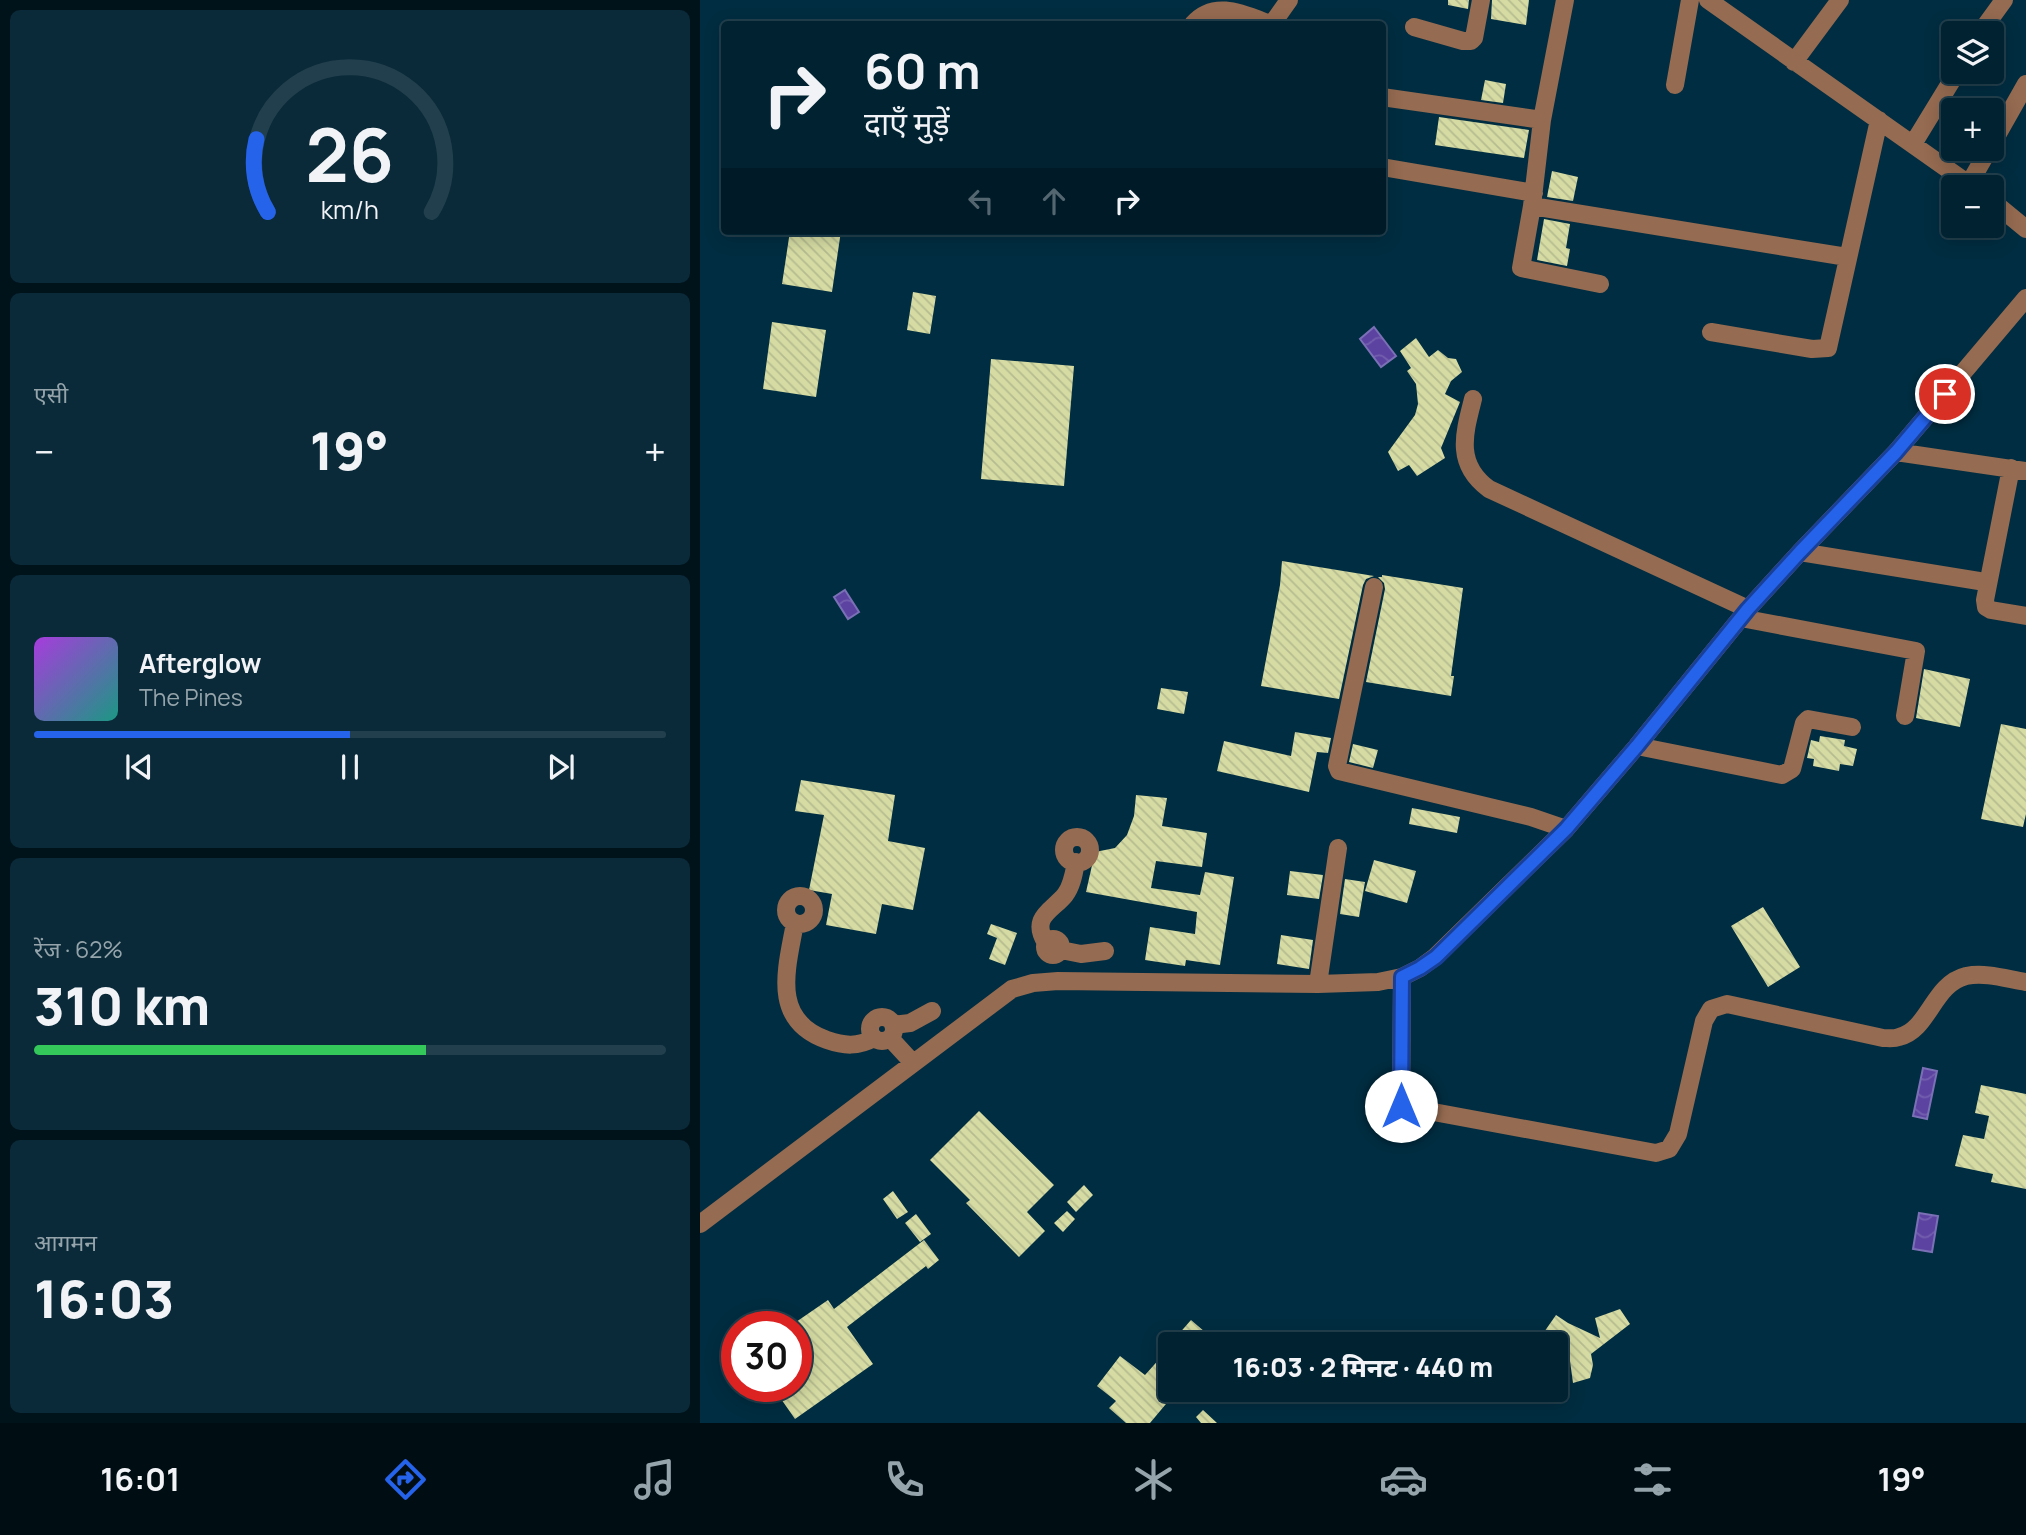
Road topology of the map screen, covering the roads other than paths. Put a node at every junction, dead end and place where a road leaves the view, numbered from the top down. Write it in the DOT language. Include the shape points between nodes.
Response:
graph roads {
  1 [pos="1289,0"];
  2 [pos="1481,0"];
  3 [pos="1565,0"];
  4 [pos="1690,0"];
  5 [pos="1708,0"];
  6 [pos="1840,0"];
  7 [pos="2004,0"];
  8 [pos="1728,7"];
  9 [pos="1195,21"];
  10 [pos="1263,21"];
  11 [pos="1273,21"];
  12 [pos="1989,21"];
  13 [pos="1414,27"];
  14 [pos="1794,62"];
  15 [pos="1950,84"];
  16 [pos="2026,84"];
  17 [pos="1675,85"];
  18 [pos="1386,98"];
  19 [pos="1542,120"];
  20 [pos="1879,120"];
  21 [pos="2004,123"];
  22 [pos="1913,144"];
  23 [pos="1386,168"];
  24 [pos="1956,175"];
  25 [pos="1533,199"];
  26 [pos="2004,211"];
  27 [pos="2026,229"];
  28 [pos="1847,257"];
  29 [pos="1600,284"];
  30 [pos="2026,298"];
  31 [pos="1711,332"];
  32 [pos="1473,399"];
  33 [pos="1896,452"];
  34 [pos="2018,470"];
  35 [pos="1800,552"];
  36 [pos="1979,581"];
  37 [pos="1374,587"];
  38 [pos="1744,614"];
  39 [pos="2026,616"];
  40 [pos="1905,716"];
  41 [pos="1852,727"];
  42 [pos="1637,746"];
  43 [pos="1566,829"];
  44 [pos="1338,848"];
  45 [pos="1076,862"];
  46 [pos="795,923"];
  47 [pos="1052,949"];
  48 [pos="1105,951"];
  49 [pos="1402,977"];
  50 [pos="2026,982"];
  51 [pos="1033,983"];
  52 [pos="1318,984"];
  53 [pos="932,1011"];
  54 [pos="886,1034"];
  55 [pos="913,1063"];
  56 [pos="700,1224"];
  1 -- 11 [label="street"];
  2 -- 13 [label="street" via="1471,41"];
  3 -- 19 [label="street"];
  4 -- 17 [label="street"];
  5 -- 8 [label="street"];
  6 -- 14 [label="street"];
  7 -- 12 [label="street"];
  8 -- 14 [label="street"];
  9 -- 10 [label="street" via="1204,10 1219,5"];
  14 -- 20 [label="street"];
  15 -- 22 [label="street"];
  16 -- 21 [label="street"];
  18 -- 19 [label="street"];
  19 -- 25 [label="street"];
  20 -- 22 [label="street"];
  20 -- 28 [label="street"];
  22 -- 24 [label="street"];
  23 -- 25 [label="street"];
  25 -- 28 [label="street"];
  25 -- 29 [label="street" via="1521,268"];
  26 -- 27 [label="street"];
  28 -- 31 [label="street" via="1828,348"];
  30 -- 33 [label="street"];
  32 -- 38 [label="street" via="1464,453 1480,483"];
  33 -- 34 [label="street"];
  33 -- 35 [label="street"];
  34 -- 39 [label="street" via="1985,600 1991,610"];
  35 -- 36 [label="street"];
  35 -- 38 [label="street"];
  37 -- 43 [label="street" via="1339,771"];
  38 -- 40 [label="street" via="1916,651"];
  38 -- 42 [label="street"];
  41 -- 42 [label="street" via="1808,719 1792,769 1783,775"];
  42 -- 43 [label="street"];
  43 -- 49 [label="street" via="1436,957"];
  44 -- 52 [label="street"];
  45 -- 47 [label="street" via="1066,893 1049,908 1042,922 1042,935"];
  46 -- 54 [label="street" via="785,986 794,1014 821,1038 836,1043 856,1045"];
  47 -- 48 [label="street" via="1081,954"];
  47 -- 51 [label="street"];
  49 -- 50 [label="street" via="1401,1106 1656,1153 1669,1149 1678,1135 1704,1021 1711,1009 1727,1004 1883,1038 1901,1037 1915,1027 1947,985 1965,976"];
  49 -- 52 [label="street"];
  51 -- 52 [label="street"];
  51 -- 55 [label="street" via="1012,989"];
  53 -- 54 [label="street"];
  54 -- 55 [label="street"];
  55 -- 56 [label="street"];
}
